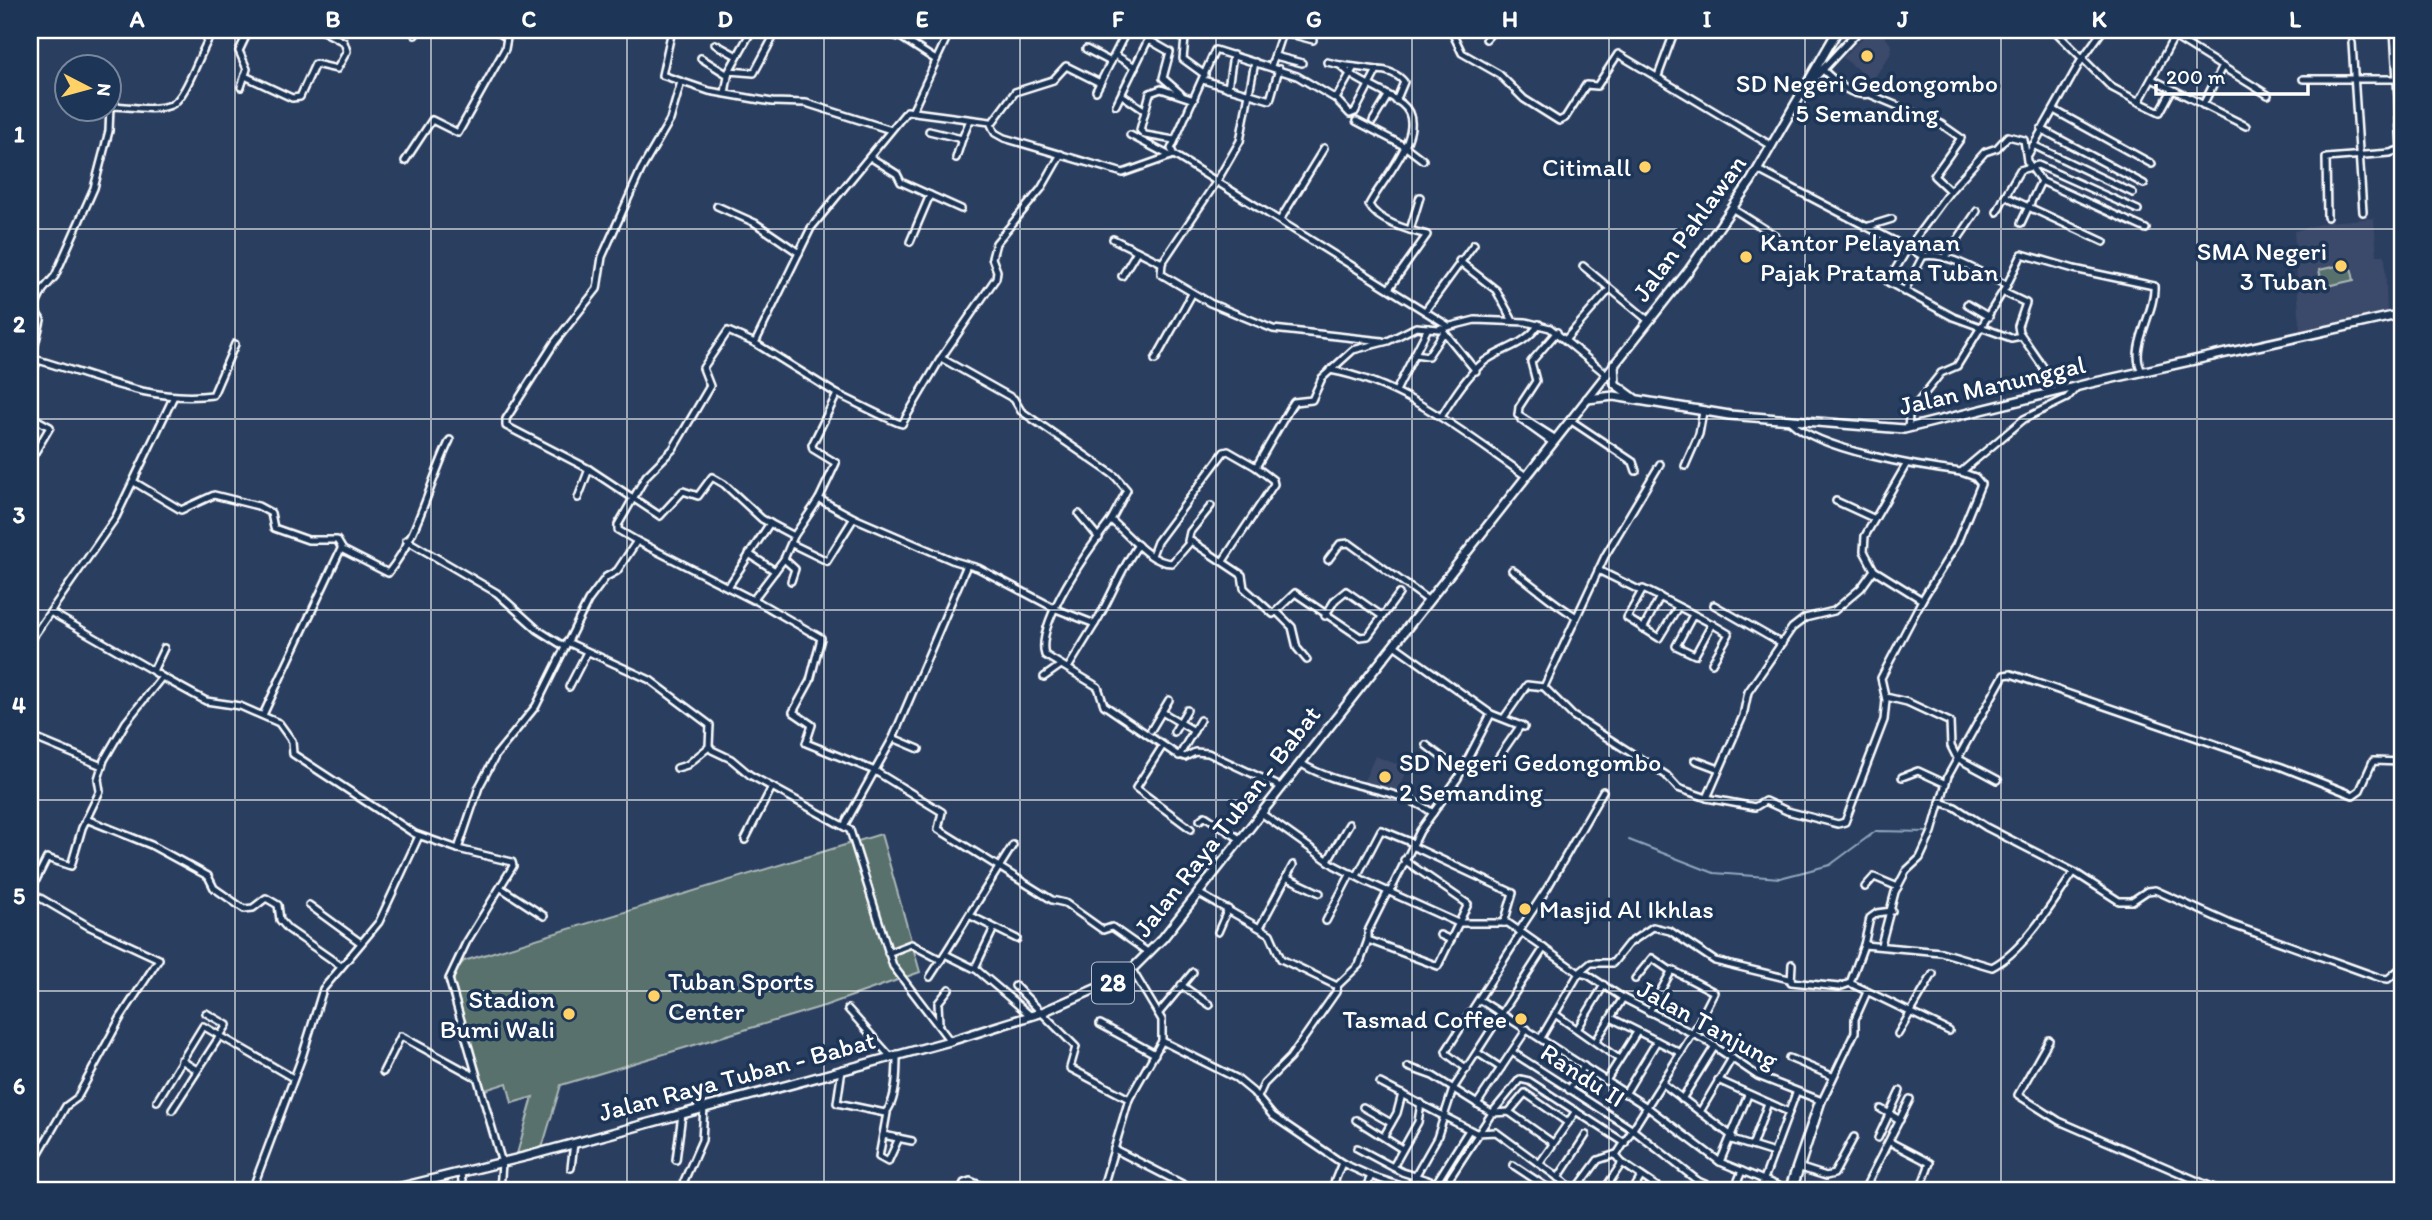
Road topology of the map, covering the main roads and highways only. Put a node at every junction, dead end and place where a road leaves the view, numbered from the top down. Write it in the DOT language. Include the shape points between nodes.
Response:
graph roads {
  1 [pos="1837,30"];
  2 [pos="1859,30"];
  3 [pos="1807,88"];
  4 [pos="2402,314"];
  5 [pos="1614,364"];
  6 [pos="1600,382"];
  7 [pos="1586,399"];
  8 [pos="1639,401"];
  9 [pos="389,1190"];
  1 -- 3 [label="highway, 28"];
  2 -- 3 [label="main road, Jalan Pahlawan"];
  3 -- 5 [label="highway, Jalan Pahlawan / 28" via="1733,209"];
  4 -- 8 [label="highway, Jalan Manunggal" via="1908,428 1791,422"];
  5 -- 6 [label="highway, Jalan Pahlawan / 28"];
  5 -- 8 [label="highway" via="1615,384"];
  6 -- 7 [label="highway, Jalan Raya Tuban - Babat / 28"];
  7 -- 8 [label="highway, Jalan Manunggal" via="1603,396"];
  7 -- 9 [label="highway, Jalan Raya Tuban - Babat / 28" via="1198,893 1132,970 1107,986 1040,1013 950,1041"];
}
